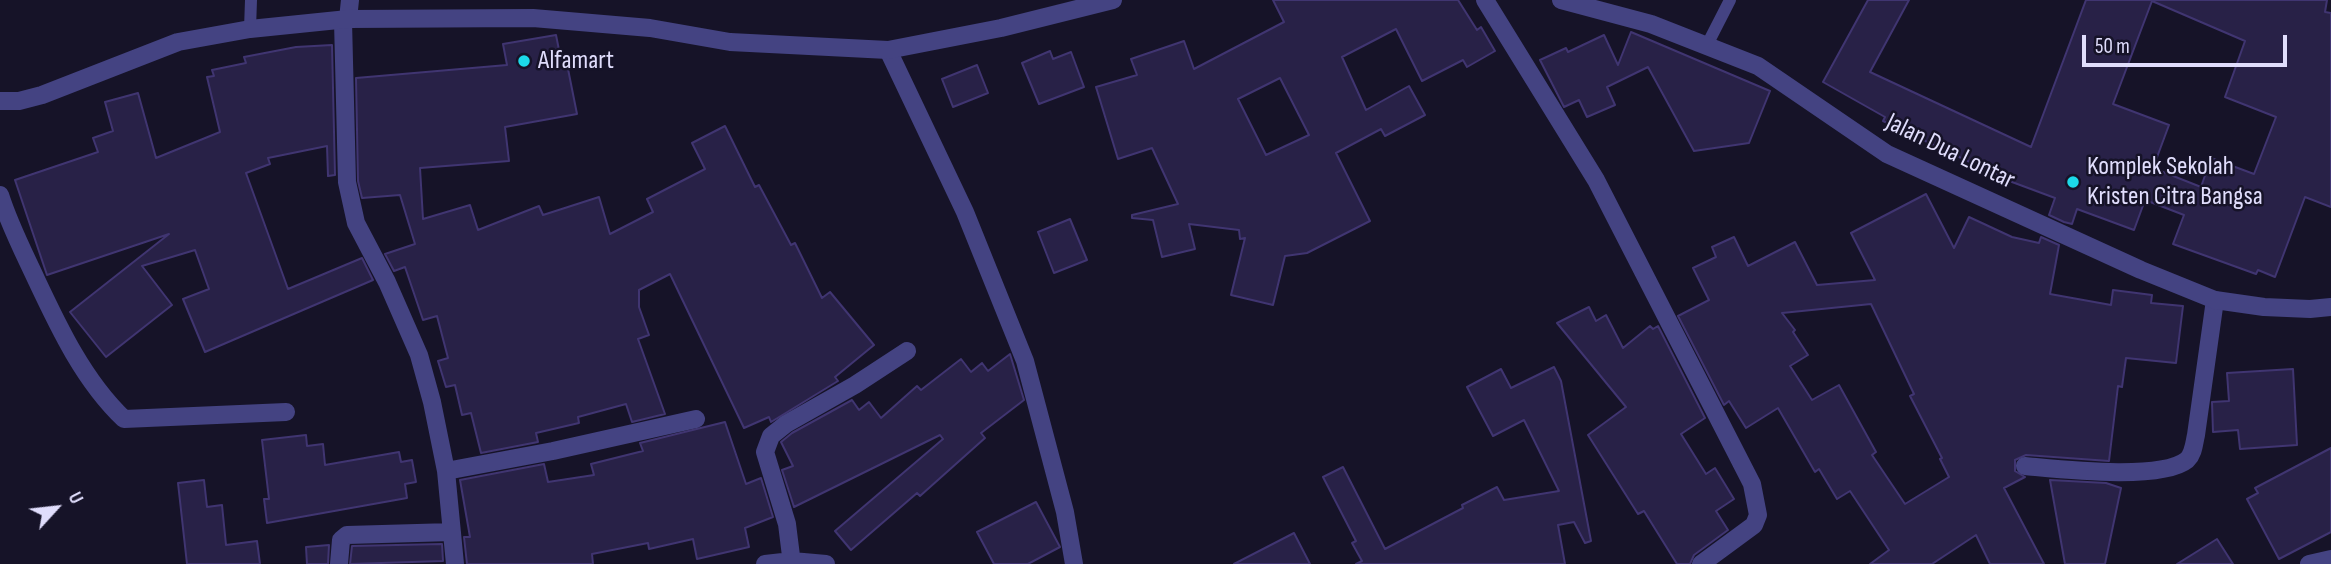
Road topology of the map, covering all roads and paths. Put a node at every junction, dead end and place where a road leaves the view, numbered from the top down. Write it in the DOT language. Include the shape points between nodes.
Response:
graph roads {
  1 [pos="251,0"];
  2 [pos="350,0"];
  3 [pos="1113,0"];
  4 [pos="1486,0"];
  5 [pos="1561,0"];
  6 [pos="1730,0"];
  7 [pos="345,20"];
  8 [pos="250,29"];
  9 [pos="1707,44"];
  10 [pos="888,50"];
  11 [pos="0,101"];
  12 [pos="0,195"];
  13 [pos="2215,300"];
  14 [pos="2331,307"];
  15 [pos="907,351"];
  16 [pos="286,412"];
  17 [pos="696,419"];
  18 [pos="2025,466"];
  19 [pos="446,471"];
  20 [pos="452,532"];
  21 [pos="2331,559"];
  22 [pos="792,563"];
  23 [pos="339,564"];
  24 [pos="455,564"];
  25 [pos="765,564"];
  26 [pos="826,564"];
  27 [pos="1074,564"];
  28 [pos="1701,564"];
  29 [pos="2309,564"];
  1 -- 8 [label="lane"];
  2 -- 7 [label="street"];
  3 -- 10 [label="street"];
  4 -- 28 [label="street" via="1597,180 1752,484 1758,514 1754,524"];
  5 -- 9 [label="street, Jalan Dua Lontar"];
  6 -- 9 [label="lane"];
  7 -- 8 [label="street"];
  7 -- 10 [label="street" via="533,18 650,28 730,42"];
  7 -- 19 [label="street" via="351,204 419,355"];
  8 -- 11 [label="street" via="178,43 42,95"];
  9 -- 13 [label="street, Jalan Dua Lontar" via="1758,66 1887,154"];
  10 -- 27 [label="street" via="965,212 1025,362 1065,512"];
  12 -- 16 [label="street" via="8,221 79,361 106,402 124,419"];
  13 -- 14 [label="street, Jalan Dua Lontar" via="2264,307"];
  13 -- 18 [label="street" via="2196,435 2192,454 2185,461 2169,468 2107,473"];
  15 -- 22 [label="street" via="771,436 765,452 787,524"];
  17 -- 19 [label="street"];
  19 -- 20 [label="street"];
  20 -- 23 [label="street" via="347,535 341,540"];
  20 -- 24 [label="street"];
  21 -- 29 [label="street"];
  22 -- 25 [label="street"];
  22 -- 26 [label="street"];
}
